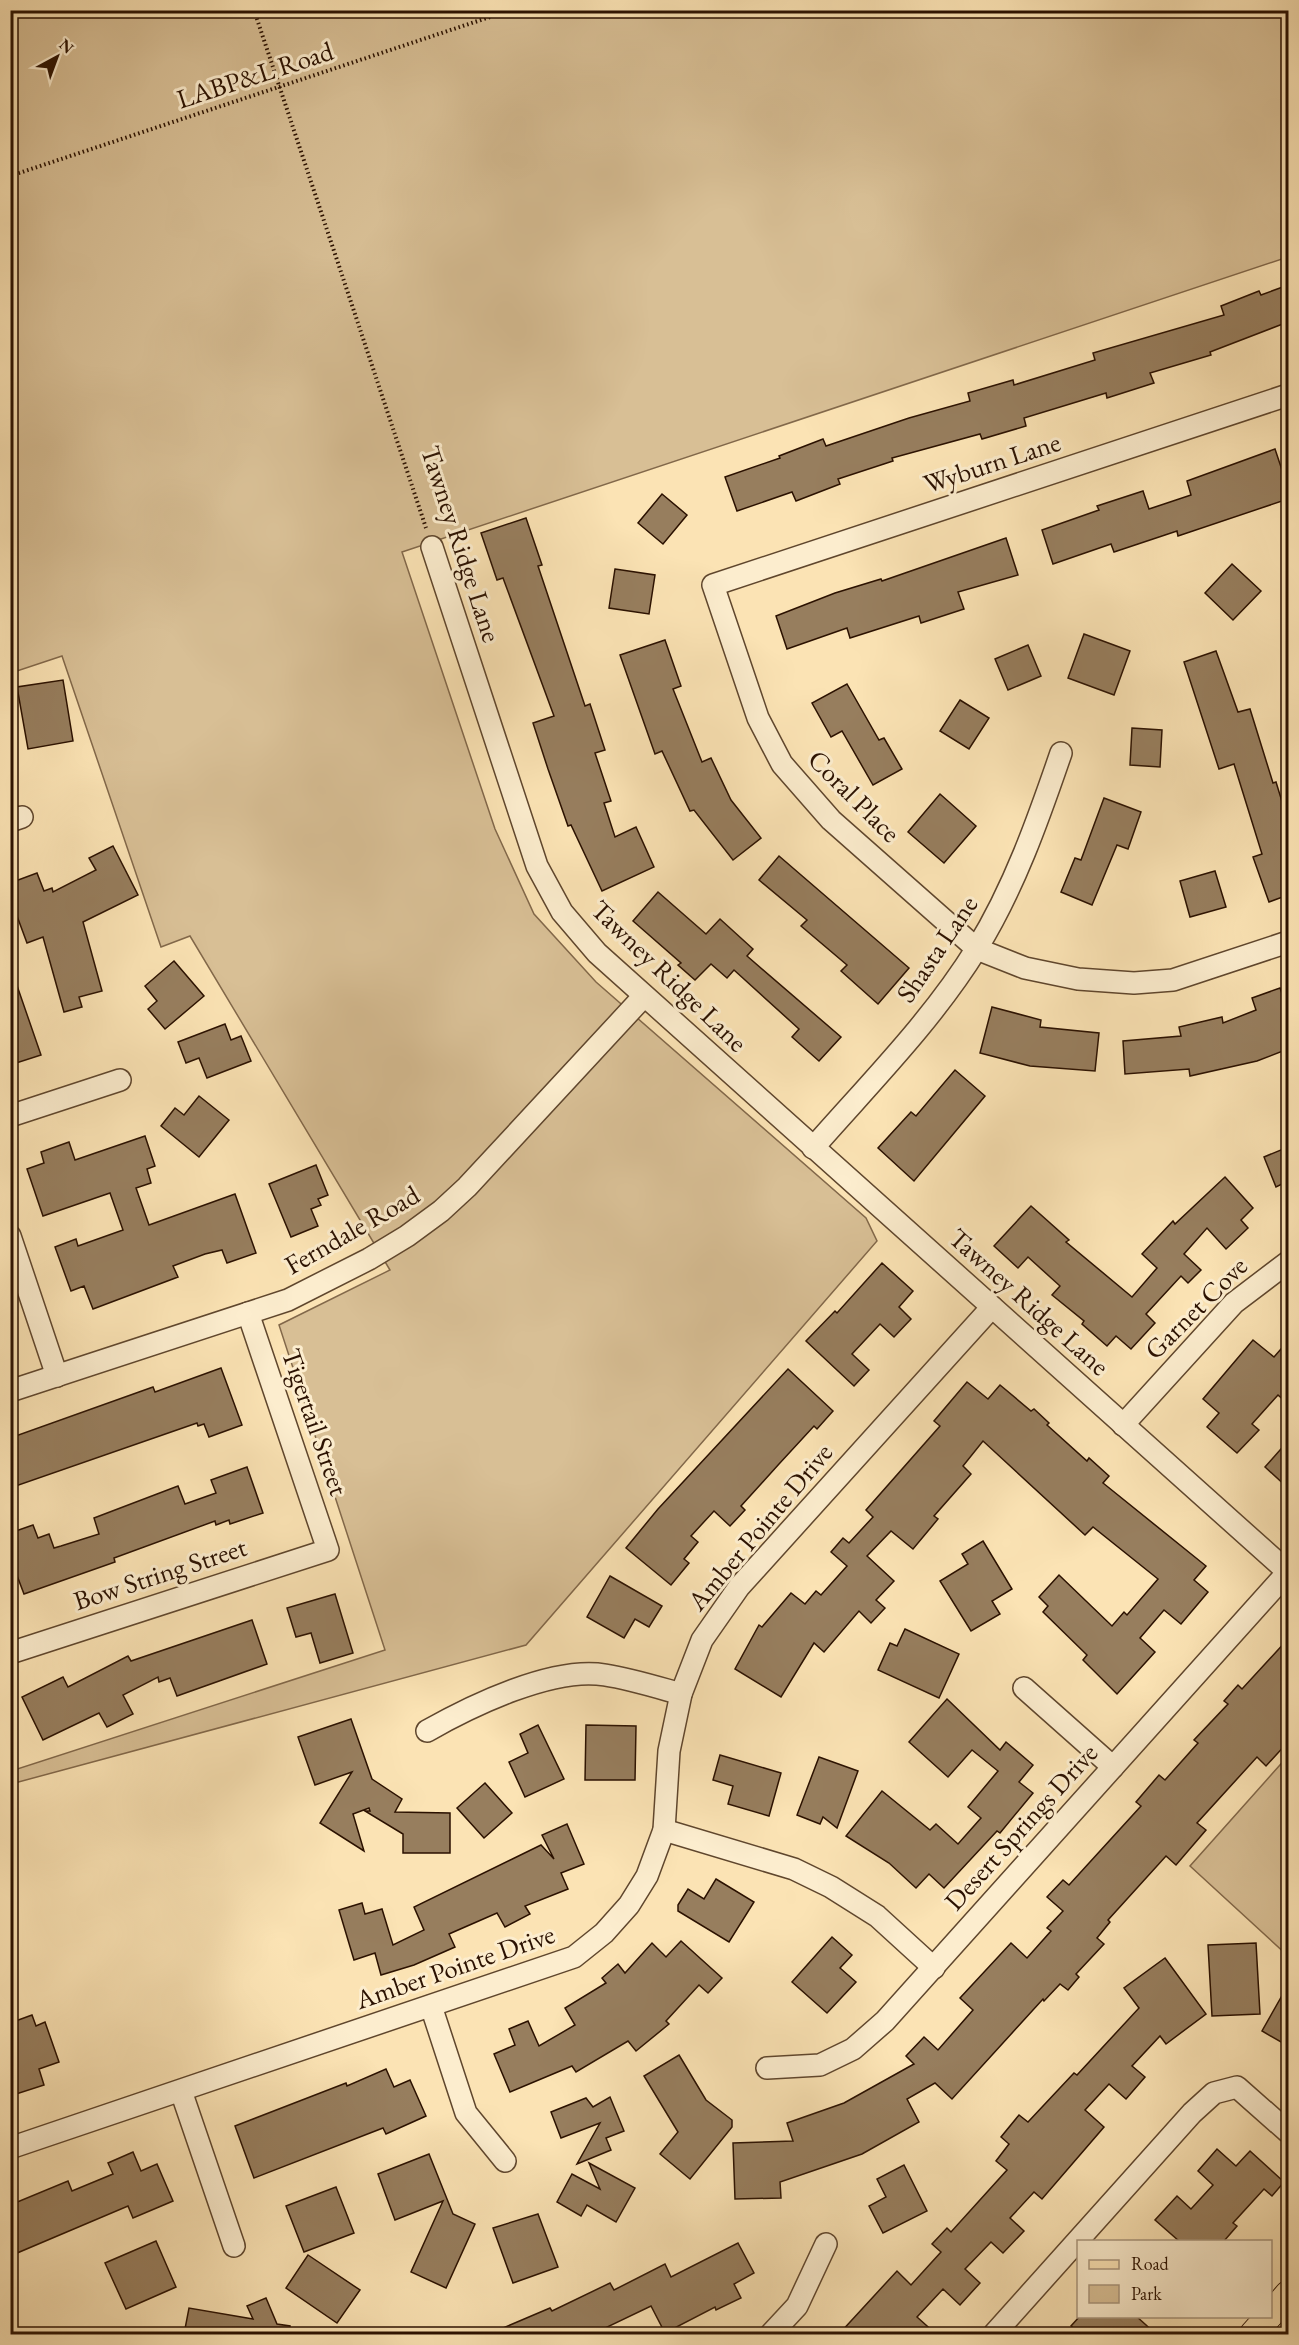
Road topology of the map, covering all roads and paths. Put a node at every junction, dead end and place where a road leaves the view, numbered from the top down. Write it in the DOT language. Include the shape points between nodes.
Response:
graph roads {
  1 [pos="254,10"];
  2 [pos="511,10"];
  3 [pos="281,86"];
  4 [pos="10,176"];
  5 [pos="1288,395"];
  6 [pos="432,547"];
  7 [pos="713,585"];
  8 [pos="1061,753"];
  9 [pos="1288,942"];
  10 [pos="977,948"];
  11 [pos="644,996"];
  12 [pos="120,1080"];
  13 [pos="10,1116"];
  14 [pos="813,1148"];
  15 [pos="10,1236"];
  16 [pos="1288,1262"];
  17 [pos="992,1307"];
  18 [pos="248,1314"];
  19 [pos="57,1376"];
  20 [pos="10,1391"];
  21 [pos="1123,1425"];
  22 [pos="328,1550"];
  23 [pos="1288,1572"];
  24 [pos="10,1653"];
  25 [pos="1024,1688"];
  26 [pos="681,1694"];
  27 [pos="427,1731"];
  28 [pos="1113,1767"];
  29 [pos="664,1830"];
  30 [pos="934,1968"];
  31 [pos="431,2006"];
  32 [pos="767,2068"];
  33 [pos="181,2091"];
  34 [pos="1288,2132"];
  35 [pos="10,2148"];
  36 [pos="505,2161"];
  37 [pos="1078,2240"];
  38 [pos="1077,2241"];
  39 [pos="826,2244"];
  40 [pos="234,2246"];
  41 [pos="1288,2294"];
  42 [pos="1272,2314"];
  43 [pos="1268,2318"];
  44 [pos="771,2334"];
  45 [pos="994,2334"];
  46 [pos="1253,2334"];
  1 -- 3 [label="path, Tawney Ridge Lane"];
  2 -- 3 [label="path, LABP&L Road"];
  3 -- 4 [label="path, LABP&L Road"];
  3 -- 6 [label="path, Tawney Ridge Lane"];
  5 -- 7 [label="street, Wyburn Lane"];
  6 -- 11 [label="street, Tawney Ridge Lane" via="537,866 562,912 597,953"];
  7 -- 10 [label="street, Coral Place" via="758,718 782,764 831,820"];
  8 -- 10 [label="street, Shasta Lane" via="1023,858"];
  9 -- 10 [label="street, Coral Place" via="1173,980 1134,983 1078,979 1025,968"];
  10 -- 14 [label="street, Shasta Lane" via="924,1021"];
  11 -- 14 [label="street, Tawney Ridge Lane"];
  11 -- 18 [label="street, Ferndale Road" via="441,1211 388,1248 324,1283"];
  12 -- 13 [label="street"];
  14 -- 17 [label="street, Tawney Ridge Lane"];
  15 -- 19 [label="street"];
  16 -- 21 [label="street, Garnet Cove" via="1234,1303"];
  17 -- 21 [label="street, Tawney Ridge Lane"];
  17 -- 26 [label="street, Amber Pointe Drive" via="739,1587 702,1640"];
  18 -- 19 [label="street, Ferndale Road"];
  18 -- 22 [label="street, Tigertail Street"];
  19 -- 20 [label="street, Ferndale Road"];
  21 -- 23 [label="street, Tawney Ridge Lane"];
  22 -- 24 [label="street, Bow String Street"];
  23 -- 28 [label="street, Desert Springs Drive"];
  25 -- 28 [label="street"];
  26 -- 27 [label="street" via="603,1674 559,1676 469,1707"];
  26 -- 29 [label="street, Amber Pointe Drive" via="669,1751"];
  28 -- 30 [label="street, Desert Springs Drive"];
  29 -- 30 [label="street" via="794,1869 831,1887 877,1916"];
  29 -- 31 [label="street, Amber Pointe Drive" via="647,1876 628,1905 604,1933 574,1957"];
  30 -- 32 [label="street, Desert Springs Drive" via="853,2049 820,2065"];
  31 -- 33 [label="street, Amber Pointe Drive"];
  31 -- 36 [label="street" via="466,2113"];
  33 -- 35 [label="street, Amber Pointe Drive"];
  33 -- 40 [label="street"];
  34 -- 37 [label="street" via="1237,2087 1214,2093"];
  38 -- 45 [label="street"];
  39 -- 44 [label="street" via="797,2306"];
  41 -- 42 [label="main road"];
  43 -- 46 [label="main road"];
}
